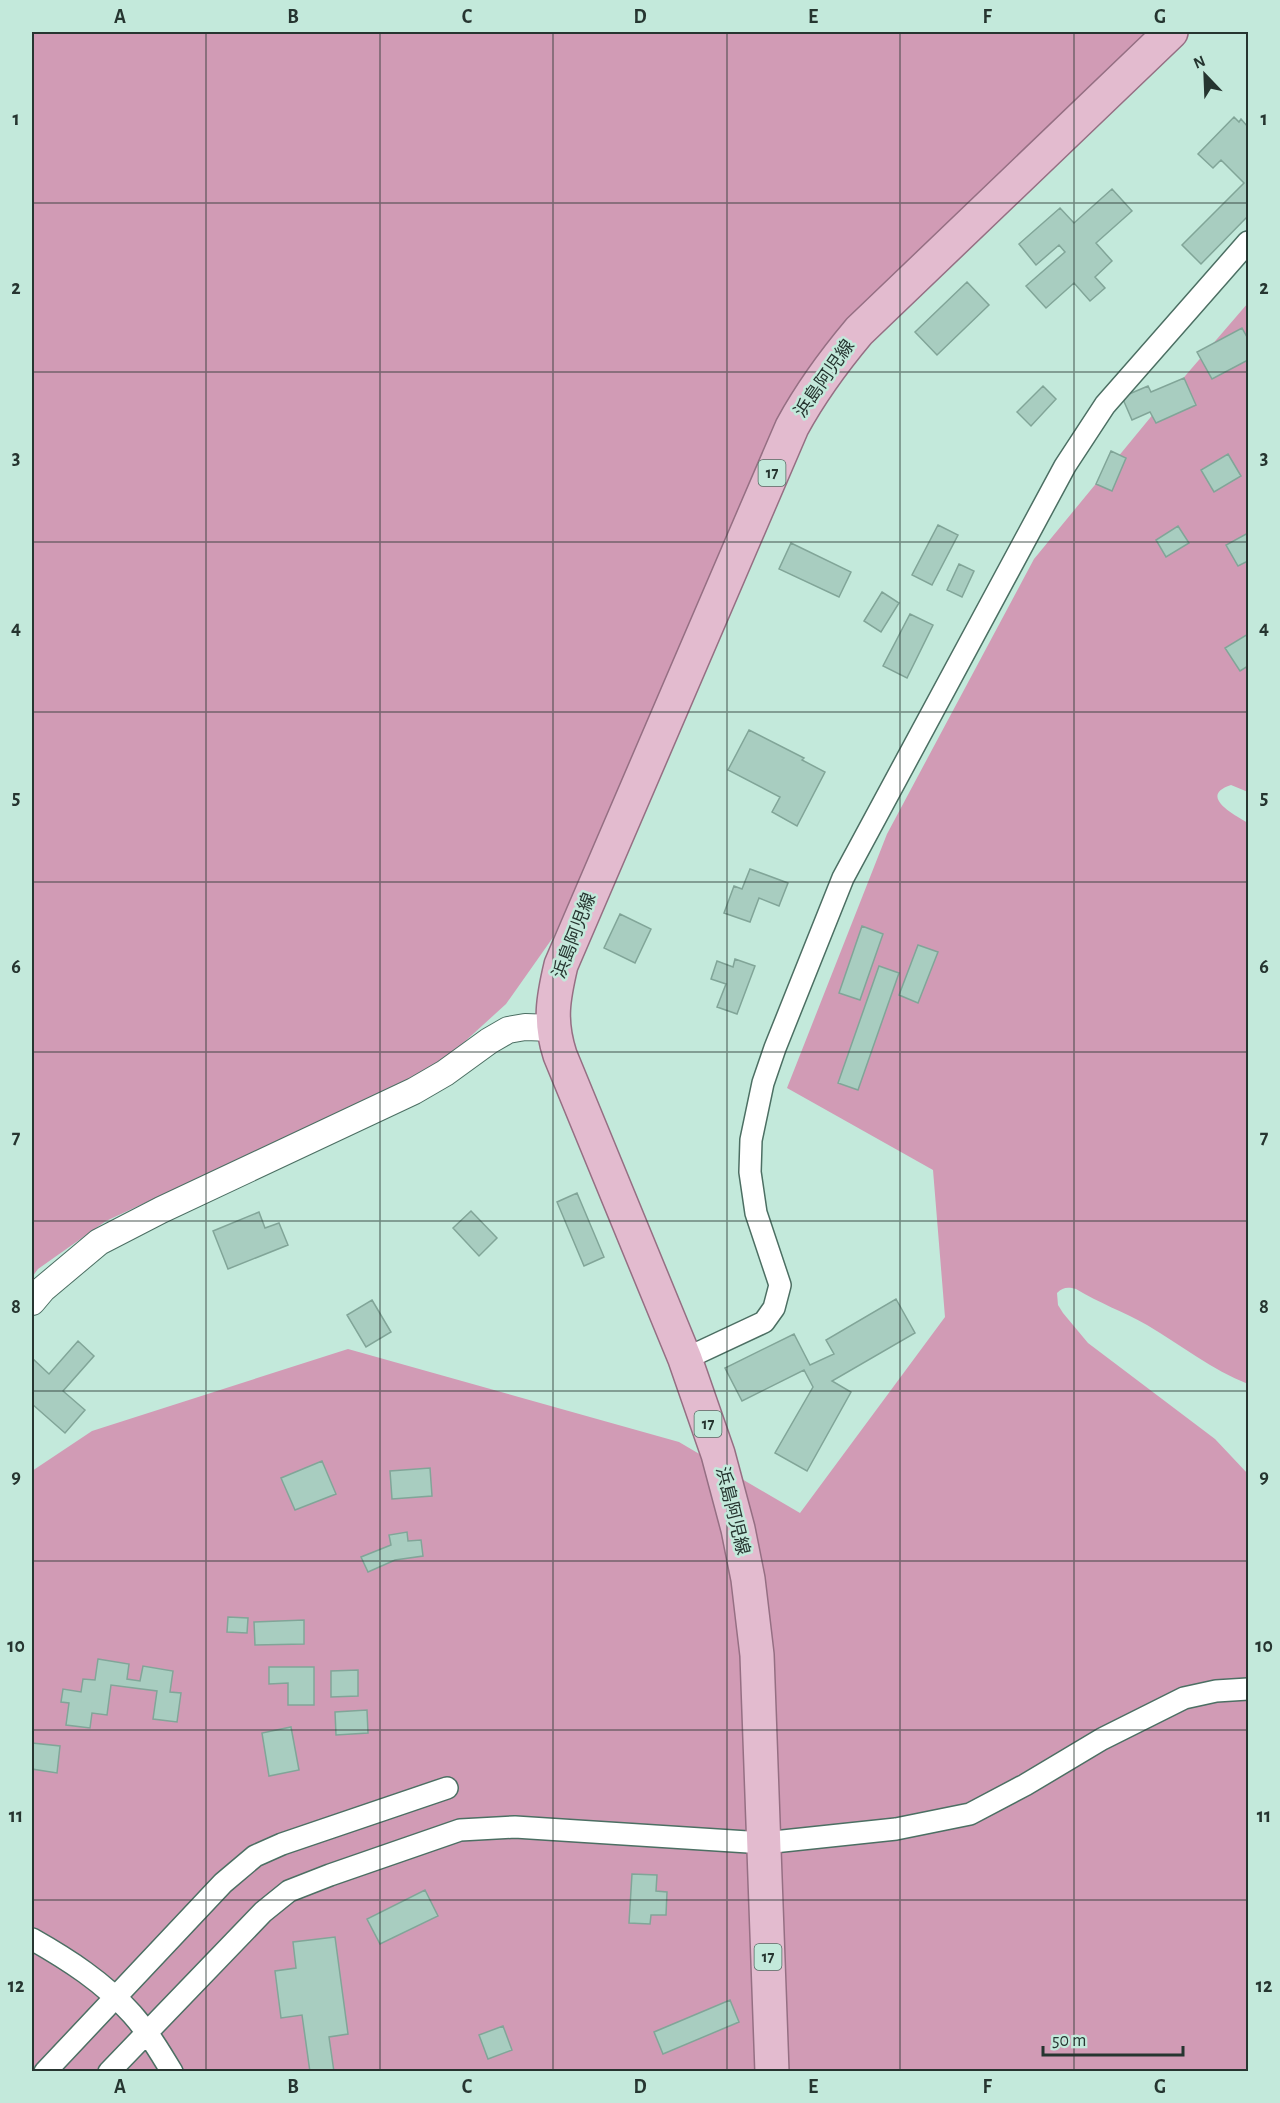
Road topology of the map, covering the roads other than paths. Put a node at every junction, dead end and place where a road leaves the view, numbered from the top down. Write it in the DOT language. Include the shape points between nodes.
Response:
graph roads {
  1 [pos="1171,32"];
  2 [pos="1248,242"];
  3 [pos="553,1028"];
  4 [pos="32,1302"];
  5 [pos="685,1359"];
  6 [pos="1248,1689"];
  7 [pos="447,1788"];
  8 [pos="764,1844"];
  9 [pos="32,1939"];
  10 [pos="115,1998"];
  11 [pos="146,2032"];
  12 [pos="45,2072"];
  13 [pos="109,2072"];
  14 [pos="172,2072"];
  15 [pos="772,2072"];
  1 -- 3 [label="main road, 浜島阿児線 / 17" via="859,332 806,401 561,965 553,997"];
  2 -- 5 [label="street" via="1105,405 1065,466 843,878 775,1048 751,1140 752,1191 780,1285 777,1301 764,1322"];
  3 -- 4 [label="street" via="508,1030 414,1091 99,1242"];
  3 -- 5 [label="main road, 浜島阿児線 / 17" via="560,1055"];
  5 -- 8 [label="main road, 浜島阿児線 / 17" via="718,1454 748,1579 757,1655"];
  6 -- 8 [label="street" via="1184,1698 1102,1739 970,1814 896,1829"];
  7 -- 10 [label="street" via="299,1837 255,1856 223,1883"];
  8 -- 11 [label="street" via="515,1827 460,1830 289,1891 263,1912"];
  8 -- 15 [label="main road, 浜島阿児線 / 17"];
  9 -- 10 [label="street" via="71,1961"];
  10 -- 11 [label="street"];
  10 -- 12 [label="street"];
  11 -- 13 [label="street"];
  11 -- 14 [label="street"];
}
